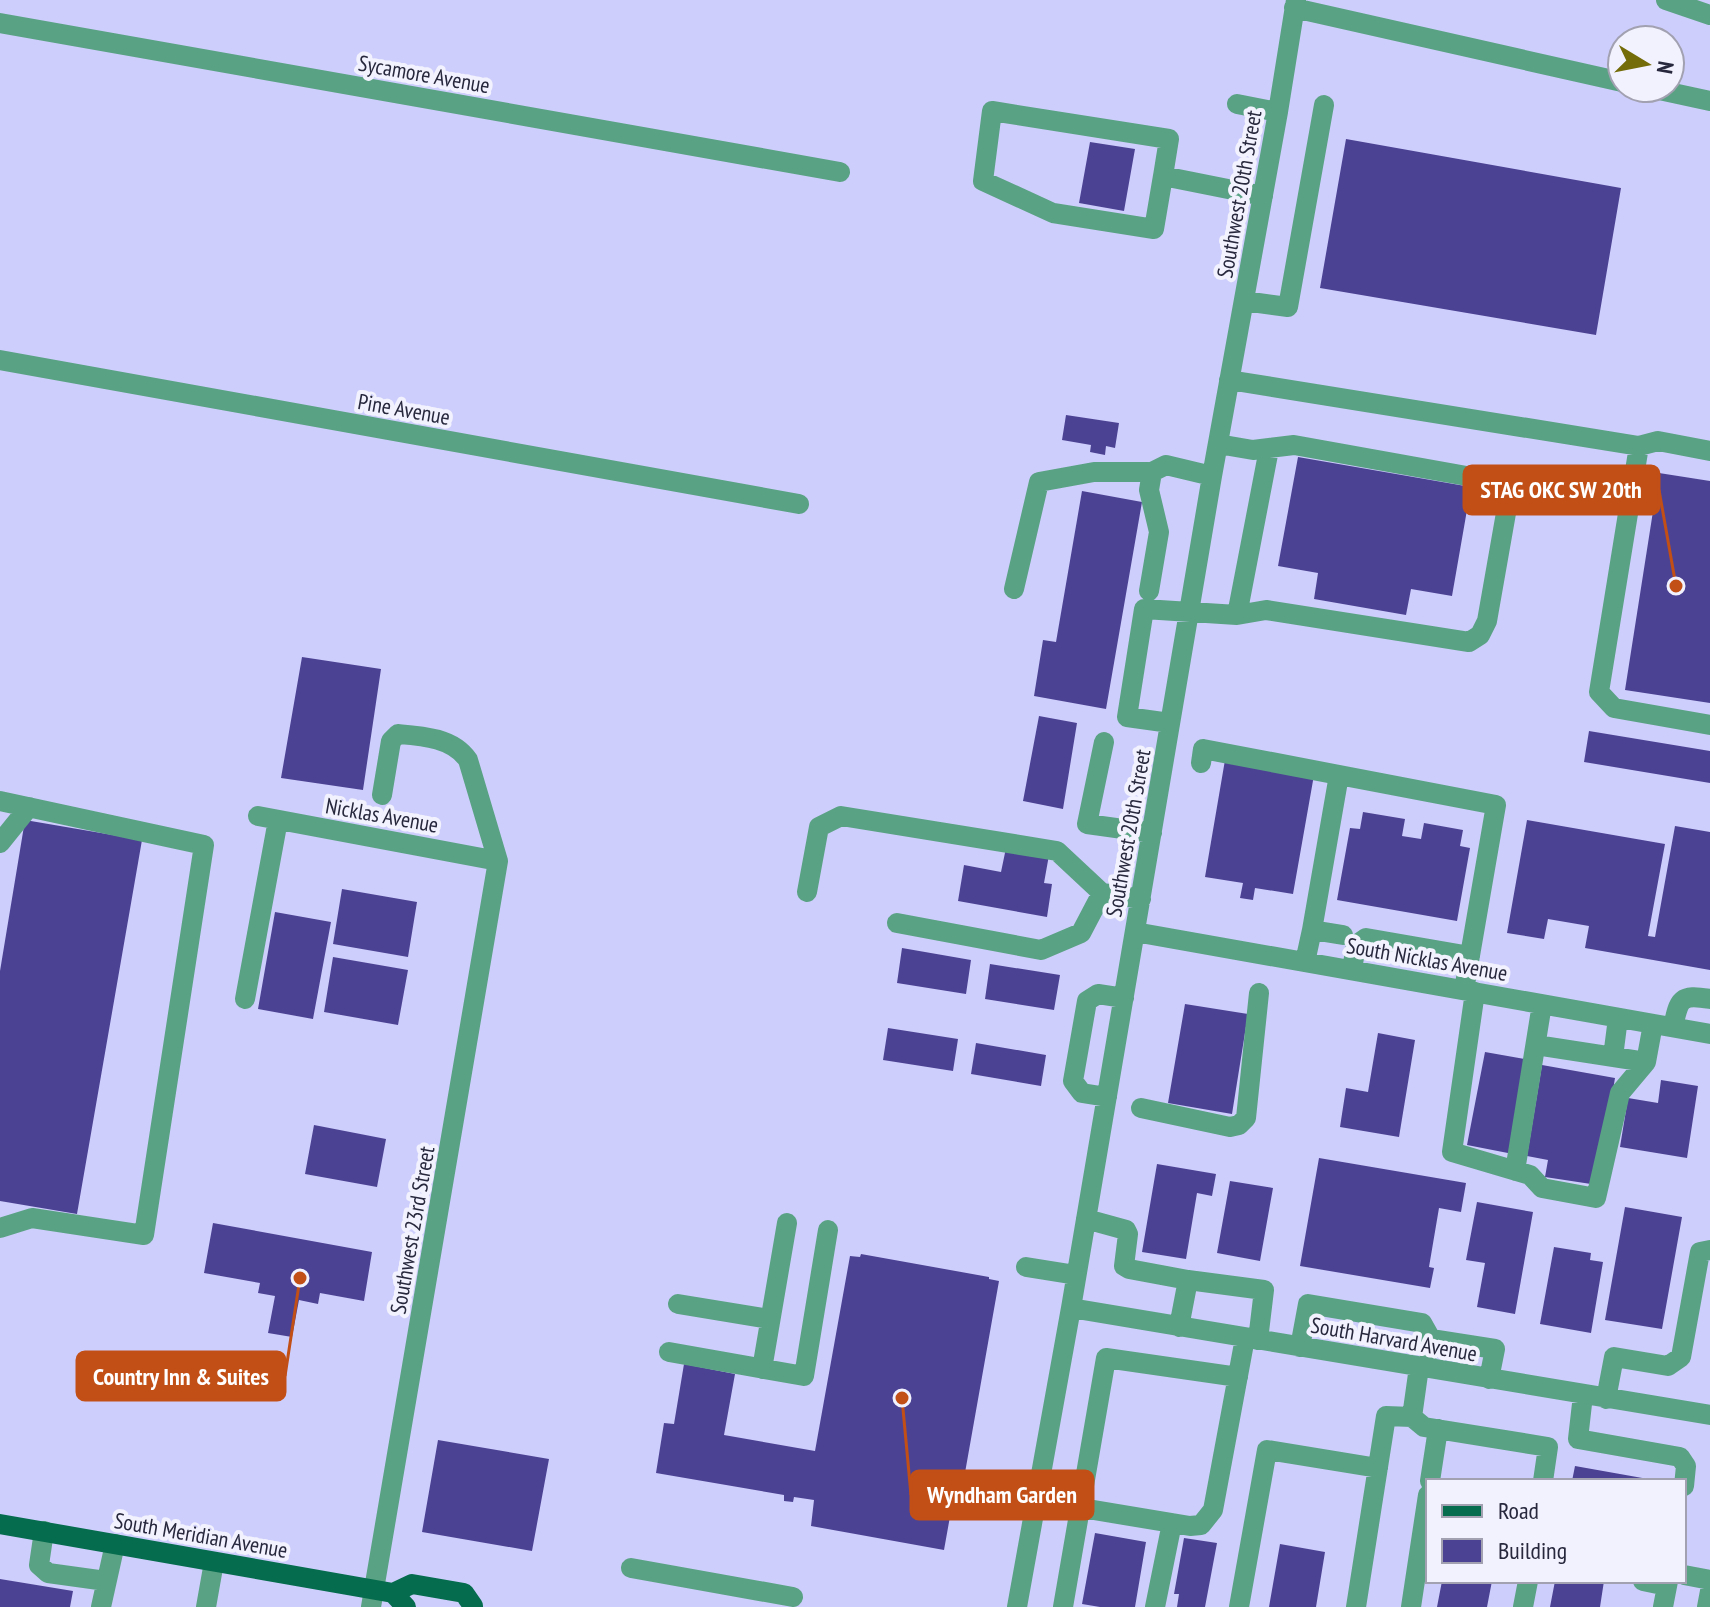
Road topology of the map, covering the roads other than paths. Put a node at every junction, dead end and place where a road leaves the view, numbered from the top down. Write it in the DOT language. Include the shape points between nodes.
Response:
graph roads {
  1 [pos="1666,0"];
  2 [pos="1295,4"];
  3 [pos="1710,15"];
  4 [pos="0,23"];
  5 [pos="1606,78"];
  6 [pos="1686,96"];
  7 [pos="1710,101"];
  8 [pos="1237,104"];
  9 [pos="1324,105"];
  10 [pos="1278,112"];
  11 [pos="840,172"];
  12 [pos="1163,176"];
  13 [pos="1263,196"];
  14 [pos="1244,301"];
  15 [pos="0,360"];
  16 [pos="1229,380"];
  17 [pos="1218,444"];
  18 [pos="1639,446"];
  19 [pos="1269,449"];
  20 [pos="1710,451"];
  21 [pos="1152,472"];
  22 [pos="1212,476"];
  23 [pos="799,504"];
  24 [pos="1014,589"];
  25 [pos="1149,591"];
  26 [pos="1189,613"];
  27 [pos="1237,615"];
  28 [pos="1170,723"];
  29 [pos="1710,725"];
  30 [pos="1104,742"];
  31 [pos="1201,763"];
  32 [pos="1339,775"];
  33 [pos="382,795"];
  34 [pos="0,801"];
  35 [pos="29,807"];
  36 [pos="1152,833"];
  37 [pos="0,843"];
  38 [pos="498,861"];
  39 [pos="807,892"];
  40 [pos="1102,893"];
  41 [pos="1141,899"];
  42 [pos="897,923"];
  43 [pos="1312,930"];
  44 [pos="1135,932"];
  45 [pos="1343,935"];
  46 [pos="1470,956"];
  47 [pos="1305,962"];
  48 [pos="1352,970"];
  49 [pos="1470,991"];
  50 [pos="1259,993"];
  51 [pos="1124,998"];
  52 [pos="245,999"];
  53 [pos="1710,999"];
  54 [pos="1542,1004"];
  55 [pos="1618,1018"];
  56 [pos="1663,1026"];
  57 [pos="1710,1034"];
  58 [pos="1536,1045"];
  59 [pos="1613,1057"];
  60 [pos="1646,1062"];
  61 [pos="1107,1097"];
  62 [pos="1141,1108"];
  63 [pos="1515,1171"];
  64 [pos="1086,1219"];
  65 [pos="787,1223"];
  66 [pos="0,1228"];
  67 [pos="828,1230"];
  68 [pos="1710,1250"];
  69 [pos="1026,1267"];
  70 [pos="1076,1275"];
  71 [pos="1188,1280"];
  72 [pos="678,1304"];
  73 [pos="1071,1308"];
  74 [pos="770,1319"];
  75 [pos="1179,1327"];
  76 [pos="1251,1339"];
  77 [pos="1431,1339"];
  78 [pos="1300,1347"];
  79 [pos="669,1352"];
  80 [pos="1423,1368"];
  81 [pos="762,1369"];
  82 [pos="1238,1377"];
  83 [pos="1489,1379"];
  84 [pos="1583,1395"];
  85 [pos="1606,1399"];
  86 [pos="1710,1415"];
  87 [pos="1412,1417"];
  88 [pos="1438,1429"];
  89 [pos="1378,1468"];
  90 [pos="1430,1479"];
  91 [pos="1543,1479"];
  92 [pos="1685,1479"];
  93 [pos="1034,1500"];
  94 [pos="1081,1508"];
  95 [pos="1426,1508"];
  96 [pos="1172,1523"];
  97 [pos="0,1524"];
  98 [pos="44,1531"];
  99 [pos="115,1544"];
  100 [pos="214,1562"];
  101 [pos="631,1568"];
  102 [pos="1710,1580"];
  103 [pos="106,1581"];
  104 [pos="1686,1581"];
  105 [pos="1528,1583"];
  106 [pos="1672,1583"];
  107 [pos="1710,1591"];
  108 [pos="793,1597"];
  109 [pos="386,1599"];
  110 [pos="101,1607"];
  111 [pos="206,1607"];
  112 [pos="474,1607"];
  113 [pos="1017,1607"];
  114 [pos="1063,1607"];
  115 [pos="1155,1607"];
  116 [pos="1239,1607"];
  117 [pos="1356,1607"];
  118 [pos="1411,1607"];
  119 [pos="1523,1607"];
  120 [pos="1663,1607"];
  121 [pos="1707,1607"];
  1 -- 3 [label="street"];
  2 -- 5 [label="street"];
  2 -- 10 [label="street, Southwest 20th Street"];
  4 -- 11 [label="street, Sycamore Avenue"];
  6 -- 7 [label="street"];
  8 -- 10 [label="street"];
  9 -- 14 [label="street" via="1288,307"];
  10 -- 13 [label="street, Southwest 20th Street"];
  12 -- 12 [label="street" via="1169,139 992,111 983,181 1053,213 1154,229"];
  12 -- 13 [label="street"];
  13 -- 14 [label="street, Southwest 20th Street"];
  14 -- 16 [label="street, Southwest 20th Street"];
  15 -- 23 [label="street, Pine Avenue"];
  16 -- 17 [label="street, Southwest 20th Street"];
  16 -- 18 [label="street"];
  17 -- 19 [label="street"];
  17 -- 22 [label="street, Southwest 20th Street"];
  18 -- 20 [label="street" via="1658,441"];
  18 -- 29 [label="street" via="1599,692 1614,708"];
  19 -- 27 [label="street"];
  19 -- 27 [label="street" via="1294,445 1500,482 1507,495 1506,513 1487,621 1469,642 1266,610"];
  21 -- 22 [label="street" via="1166,465"];
  21 -- 24 [label="street" via="1094,472 1039,482"];
  21 -- 25 [label="street" via="1149,490 1159,532"];
  22 -- 26 [label="street, Southwest 20th Street"];
  26 -- 27 [label="street"];
  26 -- 28 [label="street, Southwest 20th Street"];
  26 -- 28 [label="street" via="1144,609 1127,717"];
  28 -- 36 [label="street, Southwest 20th Street"];
  30 -- 36 [label="street" via="1087,824"];
  31 -- 32 [label="street" via="1203,749"];
  32 -- 43 [label="street"];
  32 -- 46 [label="street" via="1496,805"];
  33 -- 38 [label="street" via="391,741 398,734 448,742 468,760"];
  34 -- 35 [label="street"];
  35 -- 37 [label="street"];
  35 -- 66 [label="street" via="204,845 144,1235 32,1218"];
  36 -- 41 [label="street, Southwest 20th Street"];
  38 -- 52 [label="street, Nicklas Avenue" via="268,818"];
  38 -- 109 [label="street, Southwest 23rd Street"];
  39 -- 40 [label="street" via="819,827 841,816 1057,851"];
  40 -- 41 [label="street"];
  40 -- 42 [label="street" via="1081,933 1041,950"];
  41 -- 44 [label="street, Southwest 20th Street"];
  43 -- 45 [label="street"];
  43 -- 47 [label="street"];
  44 -- 47 [label="street, South Nicklas Avenue"];
  44 -- 51 [label="street, Southwest 20th Street"];
  46 -- 48 [label="street" via="1366,938 1356,945"];
  46 -- 49 [label="street"];
  47 -- 48 [label="street, South Nicklas Avenue"];
  48 -- 49 [label="street, South Nicklas Avenue"];
  49 -- 54 [label="street, South Nicklas Avenue"];
  49 -- 63 [label="street" via="1452,1152"];
  50 -- 62 [label="street" via="1246,1118 1239,1125"];
  51 -- 61 [label="street, Southwest 20th Street"];
  51 -- 61 [label="street" via="1098,994 1087,1001 1073,1081 1082,1093"];
  53 -- 56 [label="street" via="1682,999"];
  54 -- 55 [label="street, South Nicklas Avenue"];
  54 -- 58 [label="street"];
  55 -- 56 [label="street, South Nicklas Avenue"];
  55 -- 59 [label="street"];
  56 -- 57 [label="street, South Nicklas Avenue"];
  56 -- 60 [label="street"];
  58 -- 59 [label="street"];
  58 -- 63 [label="street"];
  59 -- 60 [label="street"];
  60 -- 63 [label="street" via="1620,1093 1596,1198 1542,1188 1530,1175"];
  61 -- 64 [label="street, Southwest 20th Street"];
  64 -- 70 [label="street, Southwest 20th Street"];
  64 -- 71 [label="street" via="1126,1230 1124,1266 1129,1269"];
  65 -- 74 [label="street"];
  67 -- 81 [label="street" via="804,1376"];
  68 -- 85 [label="street" via="1700,1252 1681,1357 1668,1366 1614,1357"];
  69 -- 70 [label="street"];
  70 -- 73 [label="street, Southwest 20th Street"];
  71 -- 75 [label="street"];
  71 -- 76 [label="street" via="1264,1290"];
  72 -- 74 [label="street"];
  73 -- 75 [label="street, South Harvard Avenue"];
  73 -- 93 [label="street, Southwest 20th Street"];
  74 -- 81 [label="street"];
  75 -- 76 [label="street, South Harvard Avenue"];
  76 -- 78 [label="street, South Harvard Avenue"];
  76 -- 82 [label="street"];
  77 -- 78 [label="street" via="1422,1323 1308,1304"];
  77 -- 80 [label="street"];
  77 -- 83 [label="street" via="1495,1349"];
  78 -- 80 [label="street, South Harvard Avenue"];
  79 -- 81 [label="street"];
  80 -- 83 [label="street, South Harvard Avenue"];
  80 -- 87 [label="street"];
  82 -- 94 [label="street" via="1106,1358"];
  82 -- 96 [label="street" via="1213,1510 1201,1525"];
  83 -- 84 [label="street, South Harvard Avenue"];
  84 -- 85 [label="street, South Harvard Avenue"];
  84 -- 92 [label="street" via="1578,1439 1680,1457"];
  85 -- 86 [label="street, South Harvard Avenue"];
  87 -- 88 [label="street" via="1424,1427"];
  87 -- 89 [label="street" via="1386,1416"];
  88 -- 90 [label="street"];
  88 -- 91 [label="street" via="1548,1447"];
  89 -- 116 [label="street" via="1267,1450"];
  89 -- 117 [label="street"];
  93 -- 94 [label="street"];
  93 -- 113 [label="street, Southwest 20th Street"];
  94 -- 96 [label="street"];
  94 -- 114 [label="street"];
  95 -- 118 [label="street"];
  96 -- 115 [label="street"];
  97 -- 98 [label="main road, South Meridian Avenue"];
  98 -- 99 [label="main road, South Meridian Avenue"];
  98 -- 103 [label="street" via="39,1565 48,1573"];
  99 -- 100 [label="main road, South Meridian Avenue"];
  99 -- 103 [label="street"];
  100 -- 109 [label="main road, South Meridian Avenue"];
  100 -- 111 [label="street"];
  101 -- 108 [label="street"];
  102 -- 104 [label="street"];
  103 -- 110 [label="street"];
  105 -- 119 [label="street"];
  106 -- 120 [label="street"];
  107 -- 121 [label="street"];
  109 -- 112 [label="main road, South Meridian Avenue" via="412,1584 464,1593"];
}
